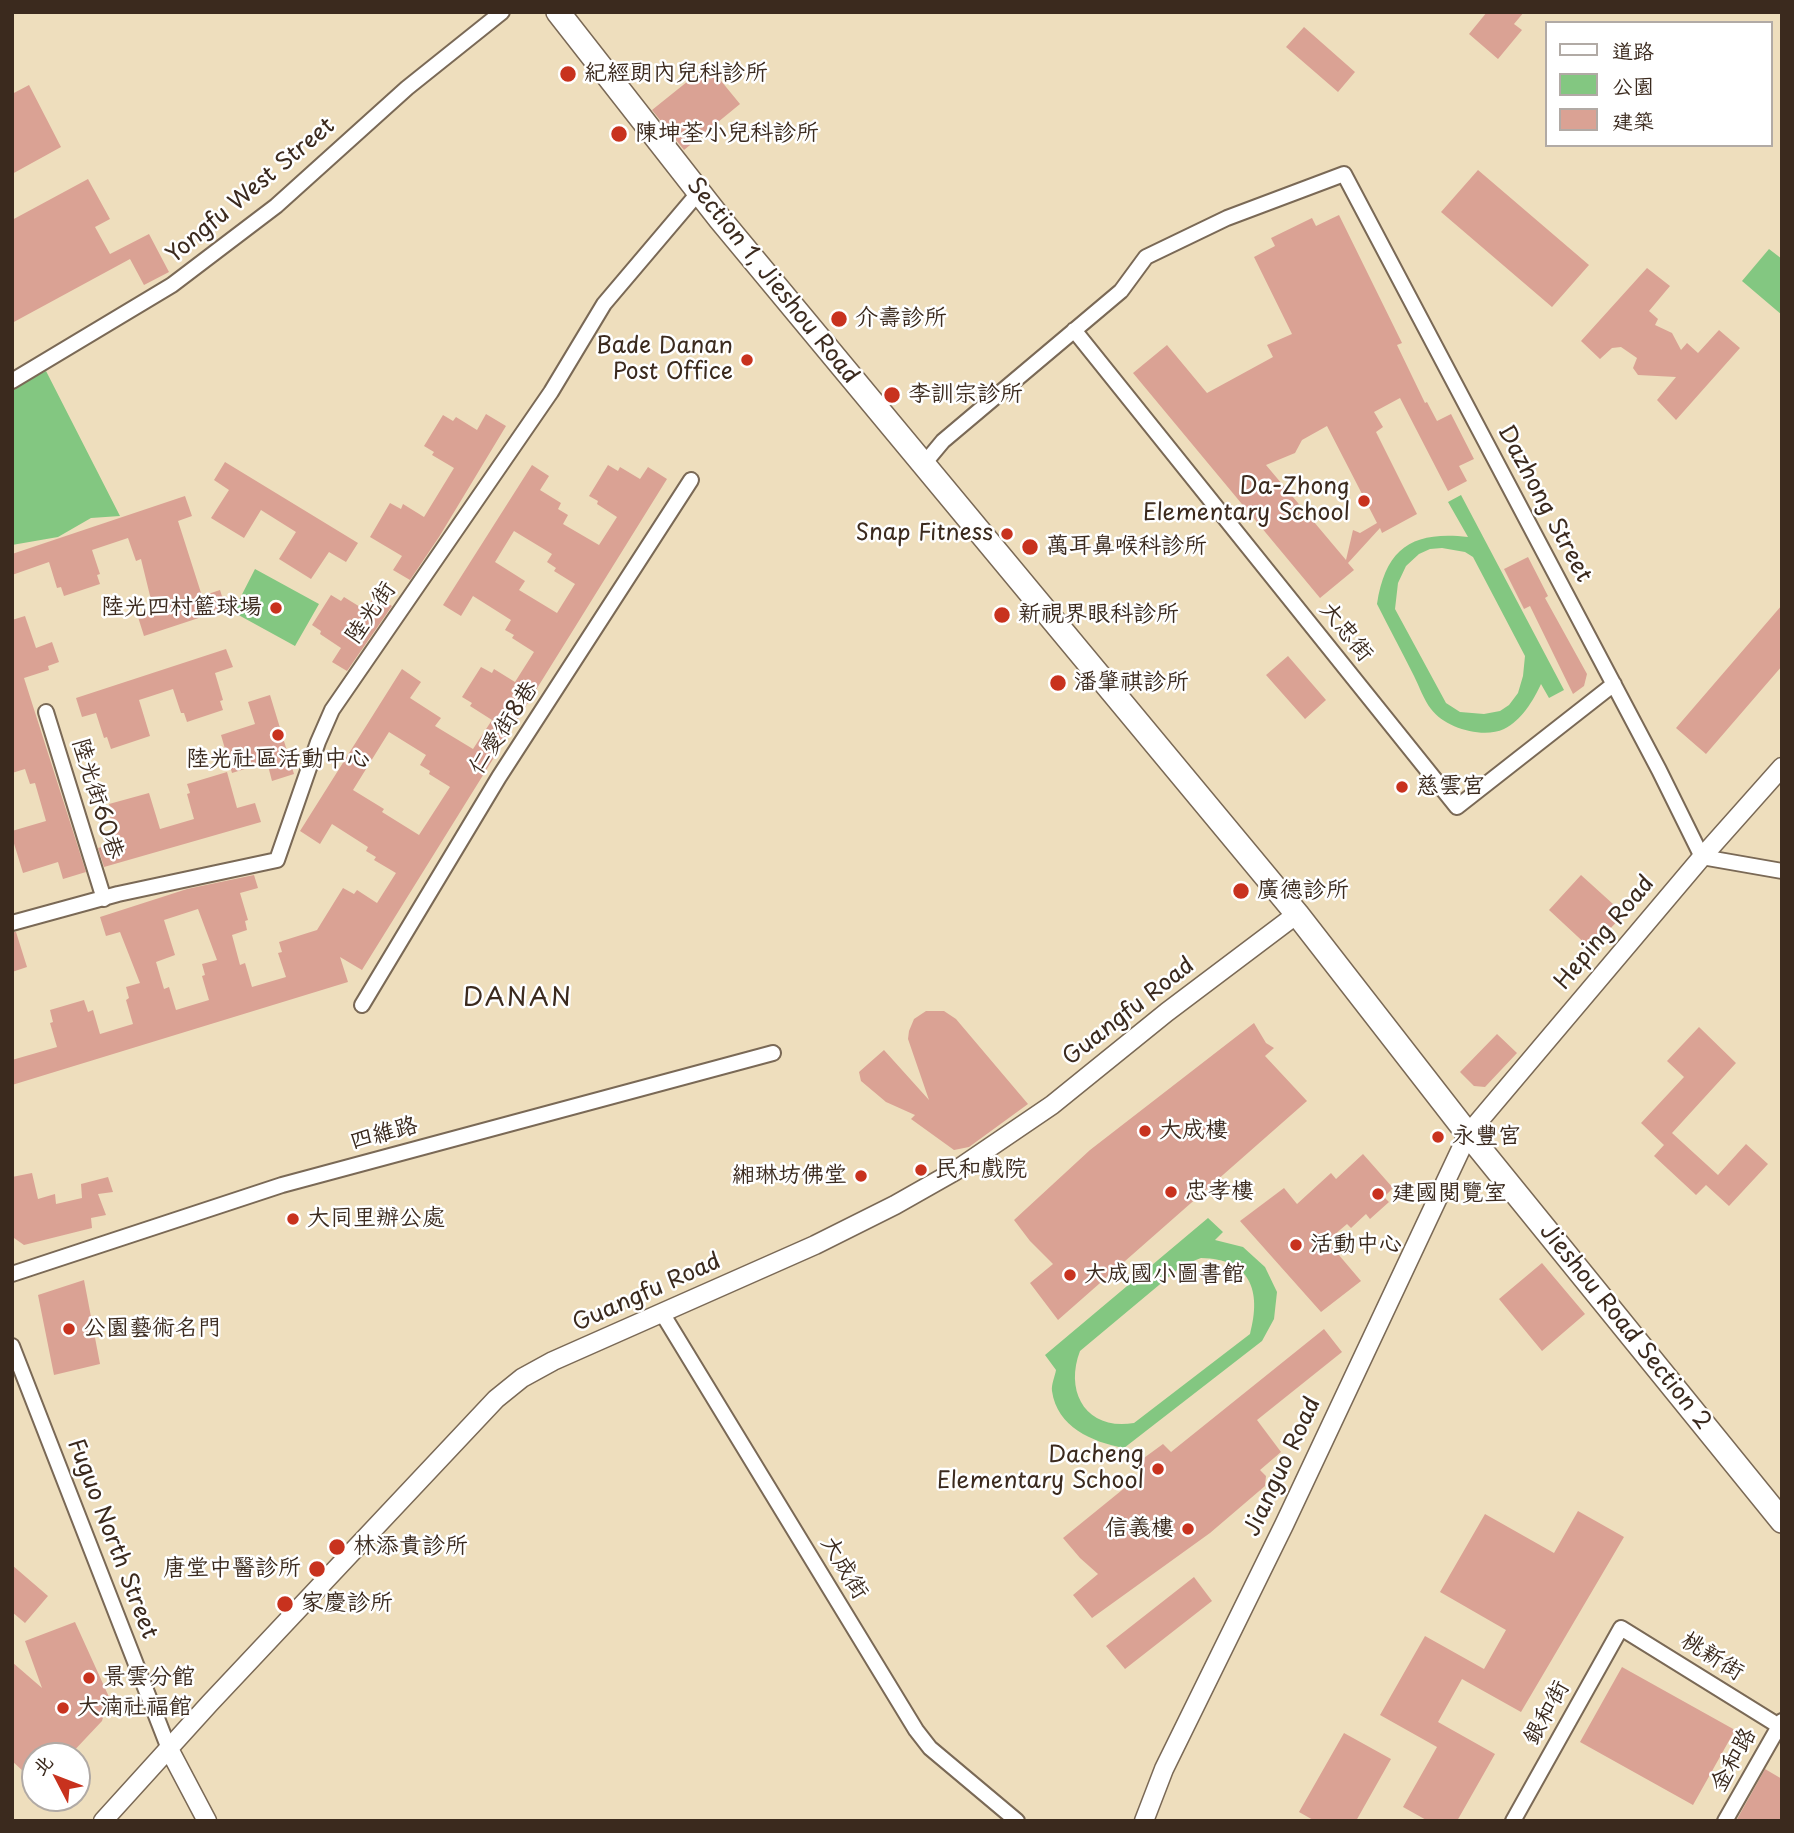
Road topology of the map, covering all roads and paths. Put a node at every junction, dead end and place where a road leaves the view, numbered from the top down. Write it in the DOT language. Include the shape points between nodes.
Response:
graph roads {
  1 [pos="502,12"];
  2 [pos="558,12"];
  3 [pos="699,192"];
  4 [pos="1074,330"];
  5 [pos="12,381"];
  6 [pos="923,466"];
  7 [pos="691,480"];
  8 [pos="1614,684"];
  9 [pos="46,712"];
  10 [pos="1782,767"];
  11 [pos="1702,857"];
  12 [pos="1782,871"];
  13 [pos="104,899"];
  14 [pos="1297,914"];
  15 [pos="12,923"];
  16 [pos="362,1005"];
  17 [pos="773,1053"];
  18 [pos="1468,1134"];
  19 [pos="12,1274"];
  20 [pos="662,1313"];
  21 [pos="12,1346"];
  22 [pos="1782,1521"];
  23 [pos="1621,1628"];
  24 [pos="1780,1723"];
  25 [pos="169,1748"];
  26 [pos="103,1821"];
  27 [pos="206,1821"];
  28 [pos="1017,1821"];
  29 [pos="1144,1821"];
  30 [pos="1514,1821"];
  31 [pos="1725,1821"];
  1 -- 5 [label="street, Yongfu West Street" via="407,88 276,206 172,285"];
  2 -- 3 [label="main road, Section 1, Jieshou Road"];
  3 -- 6 [label="main road, Section 1, Jieshou Road"];
  3 -- 13 [label="street, 陸光街" via="604,304 551,392 332,710 277,860"];
  4 -- 6 [label="street" via="943,441"];
  4 -- 8 [label="street, 大忠街" via="1457,807"];
  4 -- 8 [label="street, Dazhong Street" via="1121,291 1146,257 1227,218 1345,174"];
  6 -- 14 [label="main road, Section 1, Jieshou Road"];
  7 -- 16 [label="street, 仁愛街8巷" via="499,778"];
  8 -- 11 [label="street, Dazhong Street"];
  9 -- 13 [label="street, 陸光街60巷"];
  10 -- 11 [label="street, Heping Road"];
  11 -- 12 [label="street"];
  11 -- 18 [label="street, Heping Road"];
  13 -- 15 [label="street, 陸光街"];
  14 -- 18 [label="main road, Section 1, Jieshou Road"];
  14 -- 20 [label="street, Guangfu Road" via="1052,1105 955,1171 815,1245"];
  17 -- 19 [label="street, 四維路" via="282,1185"];
  18 -- 22 [label="main road, Jieshou Road Section 2"];
  18 -- 29 [label="street, Jianguo Road" via="1164,1769"];
  20 -- 25 [label="street, Guangfu Road" via="553,1361 496,1399"];
  20 -- 28 [label="street, 大成街" via="923,1739"];
  21 -- 25 [label="street, Fuguo North Street"];
  23 -- 24 [label="street, 桃新街"];
  23 -- 30 [label="street, 銀和街"];
  24 -- 31 [label="street, 金和路"];
  25 -- 26 [label="street, Guangfu Road"];
  25 -- 27 [label="street"];
}
